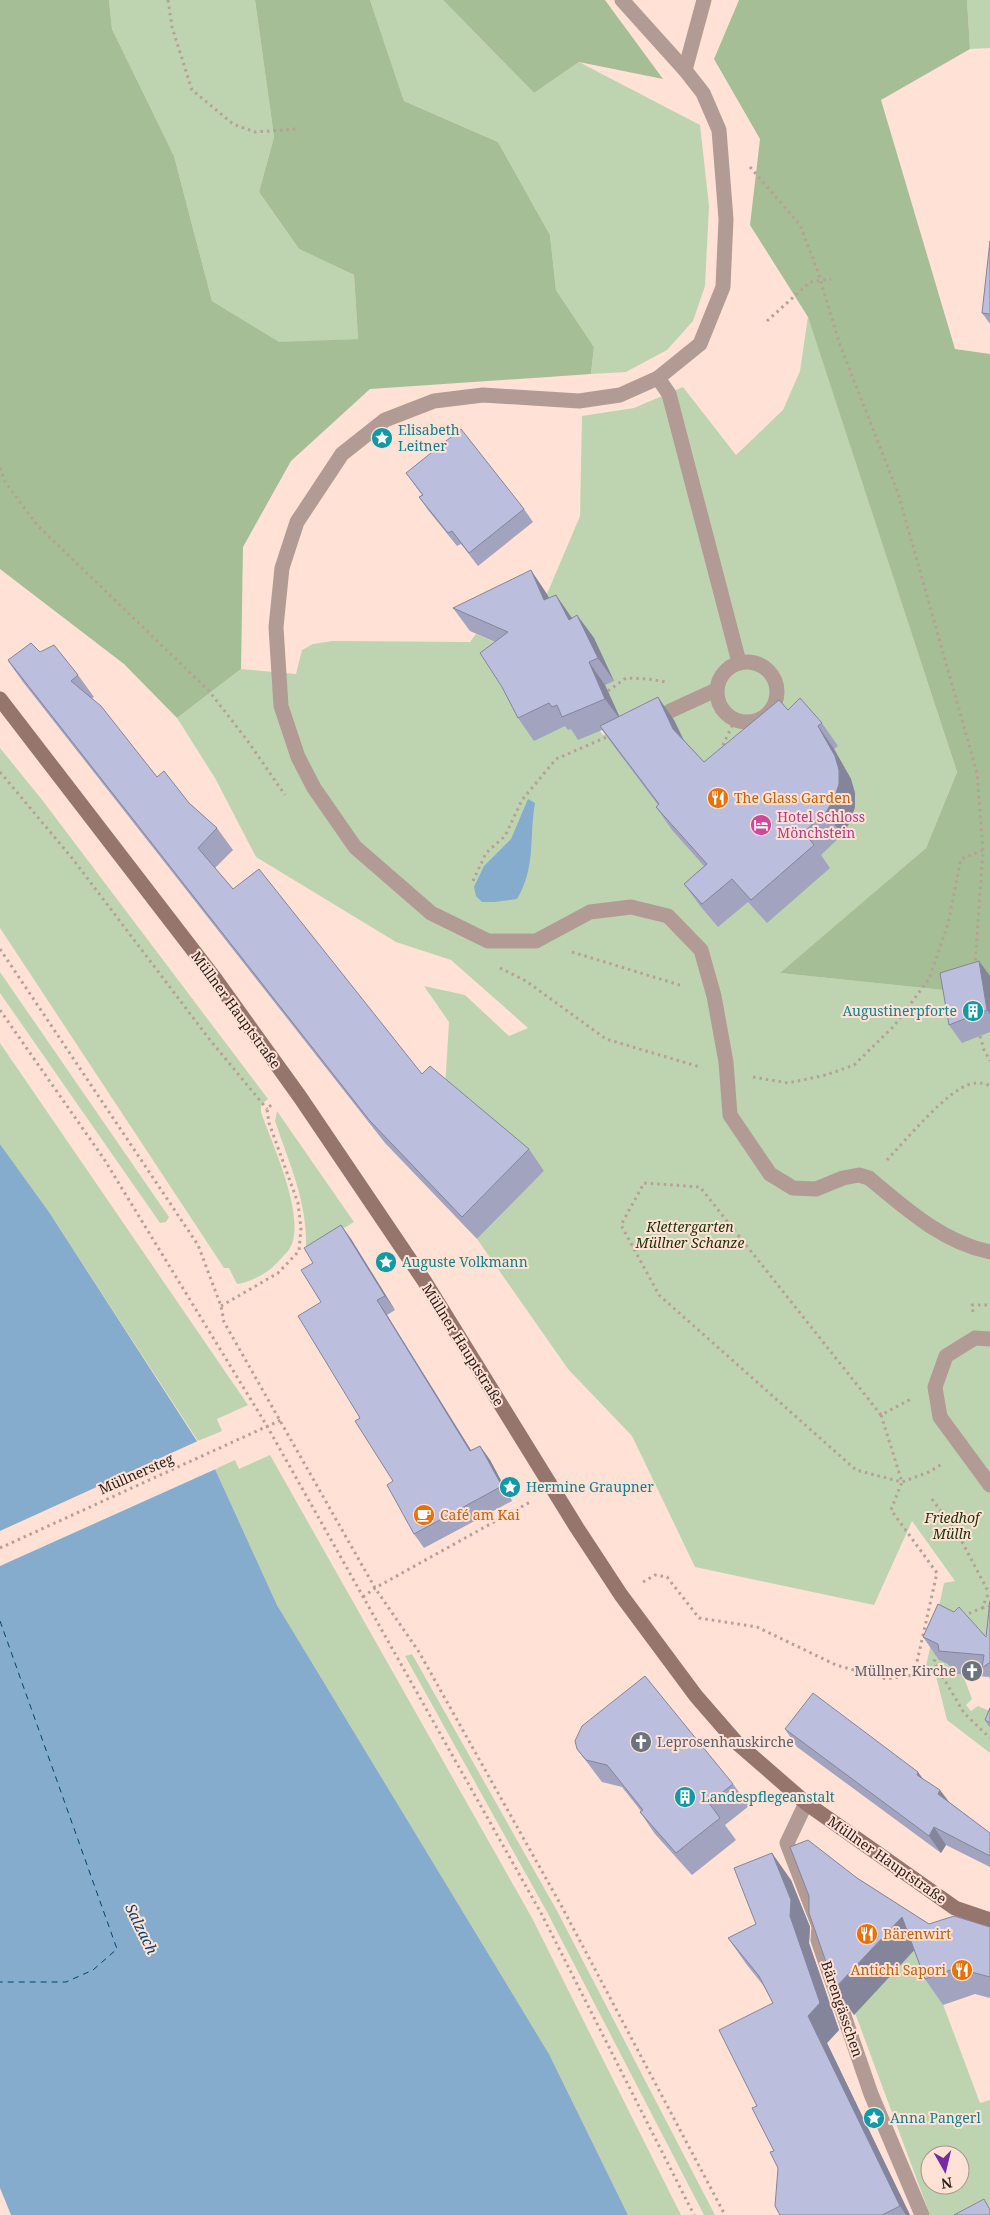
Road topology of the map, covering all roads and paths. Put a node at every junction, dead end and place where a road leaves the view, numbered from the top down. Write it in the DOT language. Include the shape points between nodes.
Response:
graph roads {
  1 [pos="168,0"];
  2 [pos="622,0"];
  3 [pos="704,0"];
  4 [pos="685,70"];
  5 [pos="297,129"];
  6 [pos="750,166"];
  7 [pos="831,279"];
  8 [pos="767,321"];
  9 [pos="658,378"];
  10 [pos="0,468"];
  11 [pos="739,662"];
  12 [pos="716,690"];
  13 [pos="608,691"];
  14 [pos="0,699"];
  15 [pos="696,699"];
  16 [pos="670,711"];
  17 [pos="735,720"];
  18 [pos="617,733"];
  19 [pos="719,754"];
  20 [pos="0,772"];
  21 [pos="290,802"];
  22 [pos="983,850"];
  23 [pos="474,881"];
  24 [pos="536,941"];
  25 [pos="0,949"];
  26 [pos="499,968"];
  27 [pos="974,968"];
  28 [pos="714,996"];
  29 [pos="0,1010"];
  30 [pos="980,1036"];
  31 [pos="990,1061"];
  32 [pos="703,1068"];
  33 [pos="753,1077"];
  34 [pos="289,1083"];
  35 [pos="990,1086"];
  36 [pos="267,1109"];
  37 [pos="869,1178"];
  38 [pos="990,1252"];
  39 [pos="972,1305"];
  40 [pos="990,1305"];
  41 [pos="221,1306"];
  42 [pos="990,1339"];
  43 [pos="935,1387"];
  44 [pos="881,1415"];
  45 [pos="281,1420"];
  46 [pos="268,1426"];
  47 [pos="950,1460"];
  48 [pos="902,1482"];
  49 [pos="990,1485"];
  50 [pos="932,1499"];
  51 [pos="521,1508"];
  52 [pos="0,1548"];
  53 [pos="655,1575"];
  54 [pos="376,1588"];
  55 [pos="989,1593"];
  56 [pos="363,1597"];
  57 [pos="990,1606"];
  58 [pos="982,1608"];
  59 [pos="960,1617"];
  60 [pos="938,1650"];
  61 [pos="990,1738"];
  62 [pos="806,1802"];
  63 [pos="990,1920"];
  64 [pos="694,2215"];
  65 [pos="725,2215"];
  66 [pos="922,2215"];
  1 -- 5 [label="path" via="172,26 192,90 233,124 255,132"];
  2 -- 4 [label="street"];
  3 -- 4 [label="street"];
  4 -- 9 [label="street" via="703,93 719,130 726,219 723,287 700,344"];
  6 -- 22 [label="path" via="800,224 840,345 898,493 977,773"];
  7 -- 8 [label="path" via="810,282"];
  9 -- 11 [label="street" via="669,394"];
  9 -- 24 [label="street" via="620,395 579,401 483,395 434,401 386,420 342,454 297,522 282,568 276,627 281,706 298,757 314,788 355,847 431,913 488,941"];
  10 -- 21 [label="path" via="5,482 37,525 210,690"];
  11 -- 12 [label="street" via="728,668"];
  11 -- 17 [label="street" via="754,662 766,668 775,680 777,694 773,708 763,718 749,722"];
  12 -- 15 [label="street"];
  12 -- 17 [label="street" via="718,702"];
  13 -- 15 [label="path" via="626,678 649,679 681,685"];
  14 -- 34 [label="street, Müllner Hauptstraße" via="207,968"];
  15 -- 16 [label="street"];
  17 -- 19 [label="path"];
  18 -- 23 [label="path" via="556,759 522,800 506,836 486,853"];
  20 -- 36 [label="path" via="72,858 210,1040"];
  22 -- 27 [label="path"];
  22 -- 33 [label="path" via="961,859 948,924 929,979 894,1026 854,1065 788,1083"];
  24 -- 28 [label="path"];
  24 -- 28 [label="street" via="590,912 631,907 668,916 701,950"];
  25 -- 41 [label="path" via="198,1245"];
  26 -- 32 [label="path" via="526,981 606,1039"];
  28 -- 37 [label="street" via="726,1062 730,1115 770,1174 793,1188 816,1189 844,1178 859,1175"];
  29 -- 46 [label="path" via="104,1159"];
  30 -- 31 [label="path"];
  34 -- 36 [label="path"];
  34 -- 62 [label="street, Müllner Hauptstraße" via="425,1282 540,1471 621,1595 696,1696 731,1735"];
  35 -- 37 [label="path" via="970,1084 954,1091"];
  36 -- 41 [label="path" via="298,1203 299,1251 278,1273"];
  37 -- 38 [label="street" via="924,1223 973,1249"];
  39 -- 40 [label="path"];
  41 -- 45 [label="path" via="224,1322"];
  42 -- 43 [label="street" via="975,1338 946,1356"];
  43 -- 44 [label="path"];
  43 -- 49 [label="street" via="940,1417"];
  44 -- 48 [label="path"];
  44 -- 48 [label="path" via="700,1187 644,1183 621,1224 659,1296 856,1470"];
  45 -- 46 [label="path, Müllnersteg"];
  45 -- 54 [label="path"];
  46 -- 52 [label="path, Müllnersteg"];
  46 -- 56 [label="path"];
  47 -- 48 [label="path"];
  48 -- 53 [label="path" via="891,1510 937,1573 914,1675 886,1679 836,1664 757,1627 699,1618 667,1577"];
  50 -- 55 [label="path" via="959,1536"];
  51 -- 54 [label="path"];
  54 -- 56 [label="path"];
  54 -- 65 [label="path" via="419,1652 562,1907"];
  55 -- 58 [label="path"];
  56 -- 64 [label="path" via="541,1913"];
  57 -- 58 [label="path"];
  58 -- 59 [label="path"];
  60 -- 61 [label="path" via="934,1662 964,1713"];
  62 -- 63 [label="street, Müllner Hauptstraße" via="954,1908"];
  62 -- 66 [label="street, Bärengässchen" via="787,1843 818,1926 818,1940 871,2094"];
}
